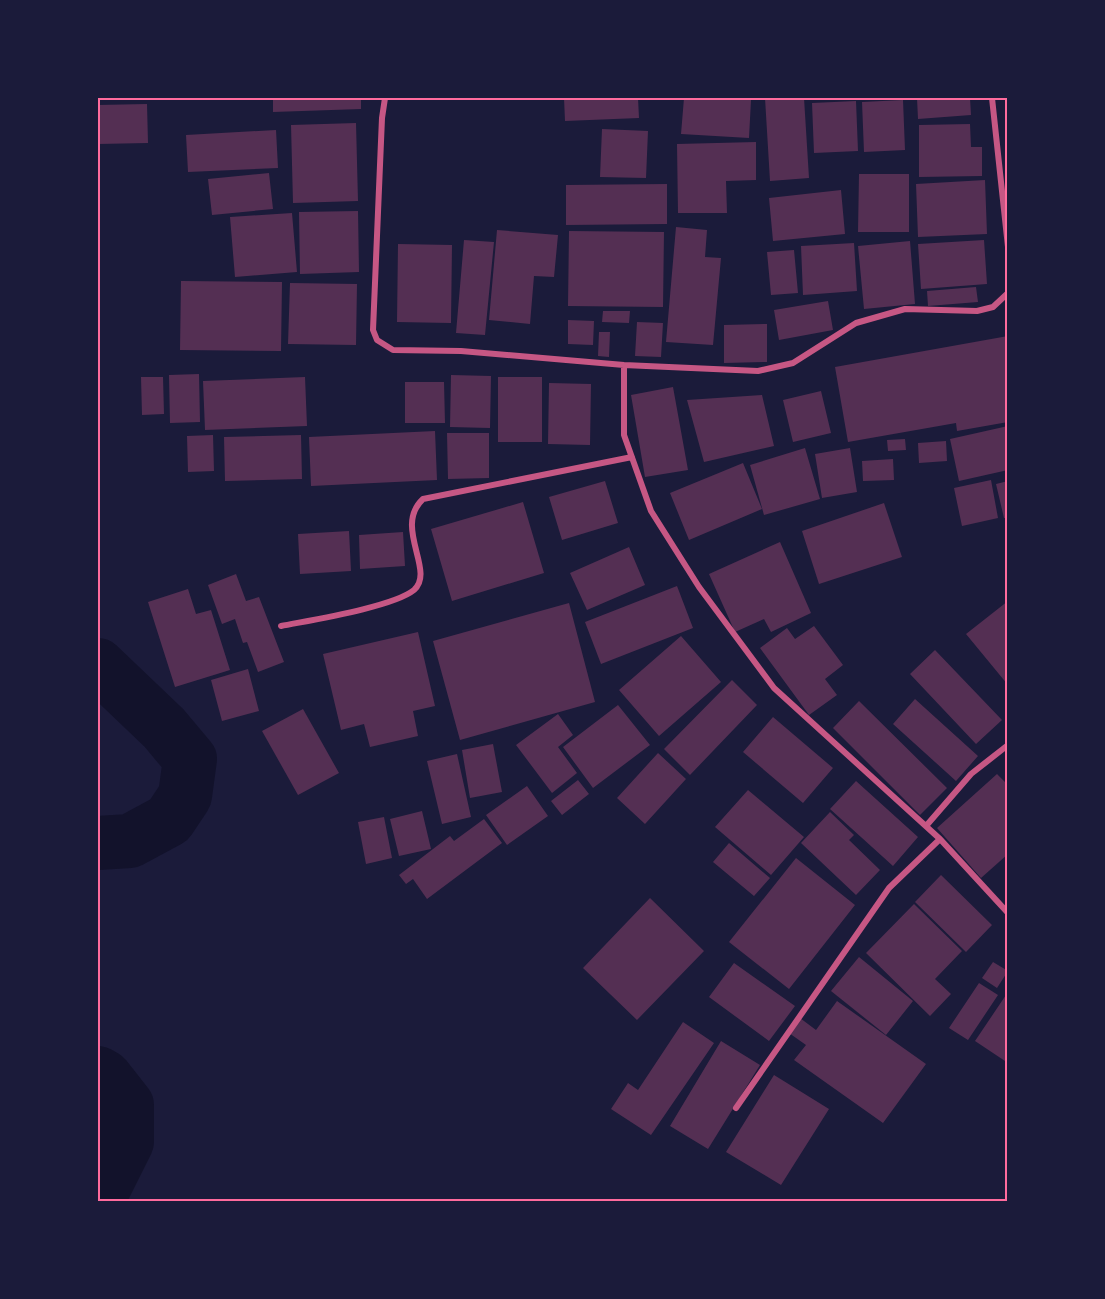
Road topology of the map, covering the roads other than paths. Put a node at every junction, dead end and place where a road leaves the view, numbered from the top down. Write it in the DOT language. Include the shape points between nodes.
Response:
graph roads {
  1 [pos="385,98"];
  2 [pos="992,98"];
  3 [pos="1008,247"];
  4 [pos="1008,294"];
  5 [pos="624,365"];
  6 [pos="632,457"];
  7 [pos="281,626"];
  8 [pos="1008,745"];
  9 [pos="927,826"];
  10 [pos="940,839"];
  11 [pos="1008,913"];
  12 [pos="736,1108"];
  1 -- 5 [label="street" via="373,330 377,340 393,350 461,351"];
  2 -- 3 [label="street"];
  4 -- 5 [label="street" via="993,307 977,311 905,309 856,323 793,363 758,371"];
  5 -- 6 [label="street" via="624,435"];
  6 -- 7 [label="street" via="423,499 410,522 420,567 413,590 394,601"];
  6 -- 9 [label="street" via="651,511 699,587 774,688"];
  8 -- 9 [label="street" via="971,774"];
  9 -- 10 [label="street"];
  10 -- 11 [label="street"];
  10 -- 12 [label="street" via="889,888"];
}
